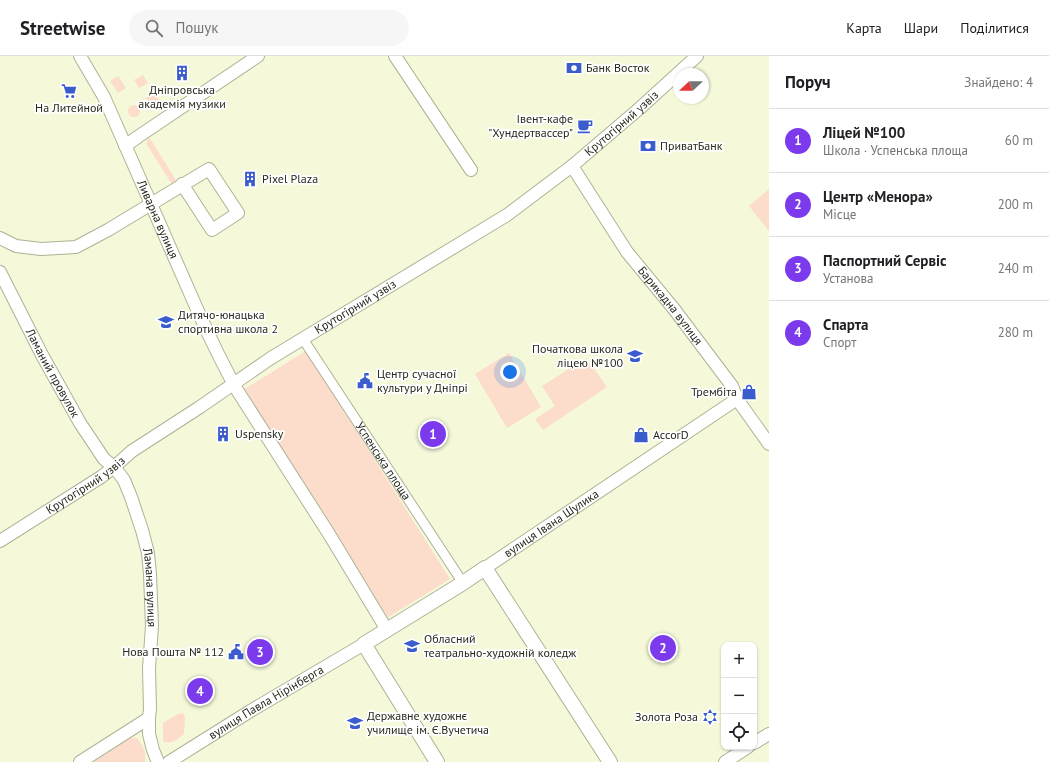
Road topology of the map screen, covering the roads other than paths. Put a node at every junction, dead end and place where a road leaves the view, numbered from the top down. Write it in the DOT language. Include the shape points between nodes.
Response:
graph roads {
  1 [pos="80,56"];
  2 [pos="395,56"];
  3 [pos="697,56"];
  4 [pos="256,57"];
  5 [pos="125,146"];
  6 [pos="572,166"];
  7 [pos="471,170"];
  8 [pos="182,184"];
  9 [pos="150,203"];
  10 [pos="0,238"];
  11 [pos="0,272"];
  12 [pos="303,339"];
  13 [pos="234,384"];
  14 [pos="737,399"];
  15 [pos="769,444"];
  16 [pos="114,467"];
  17 [pos="0,541"];
  18 [pos="485,568"];
  19 [pos="463,583"];
  20 [pos="387,630"];
  21 [pos="364,644"];
  22 [pos="149,718"];
  23 [pos="769,734"];
  24 [pos="757,741"];
  25 [pos="743,750"];
  26 [pos="80,762"];
  27 [pos="158,762"];
  28 [pos="169,762"];
  29 [pos="437,762"];
  30 [pos="610,762"];
  31 [pos="725,762"];
  1 -- 5 [label="street, Ливарна вулиця" via="104,97"];
  2 -- 7 [label="street"];
  3 -- 6 [label="street, Крутогірний узвіз"];
  4 -- 5 [label="street"];
  5 -- 9 [label="street, Ливарна вулиця"];
  6 -- 12 [label="street, Крутогірний узвіз" via="507,215"];
  6 -- 14 [label="street, Барикадна вулиця" via="627,252 732,386"];
  8 -- 8 [label="street" via="209,169 238,213 212,230"];
  8 -- 9 [label="street"];
  9 -- 10 [label="street" via="76,247 41,249 16,246"];
  9 -- 13 [label="street, Ливарна вулиця" via="212,342"];
  11 -- 16 [label="street, Ламаний провулок" via="80,423 104,460"];
  12 -- 13 [label="street, Крутогірний узвіз"];
  12 -- 19 [label="street, Успенська площа"];
  13 -- 16 [label="street, Крутогірний узвіз" via="132,451"];
  13 -- 20 [label="street"];
  14 -- 15 [label="street, Барикадна вулиця"];
  14 -- 18 [label="street, вулиця Івана Шулика"];
  16 -- 17 [label="street, Крутогірний узвіз"];
  16 -- 22 [label="street, Ламана вулиця" via="124,480 131,497 148,553 152,626"];
  18 -- 19 [label="street, вулиця Івана Шулика"];
  18 -- 30 [label="street"];
  19 -- 20 [label="street, вулиця Івана Шулика"];
  20 -- 21 [label="street, вулиця Івана Шулика"];
  21 -- 28 [label="street, вулиця Павла Нірінберга"];
  21 -- 29 [label="street"];
  22 -- 26 [label="street"];
  22 -- 27 [label="street, Ламана вулиця" via="153,750"];
  23 -- 24 [label="street"];
  25 -- 31 [label="street"];
}
